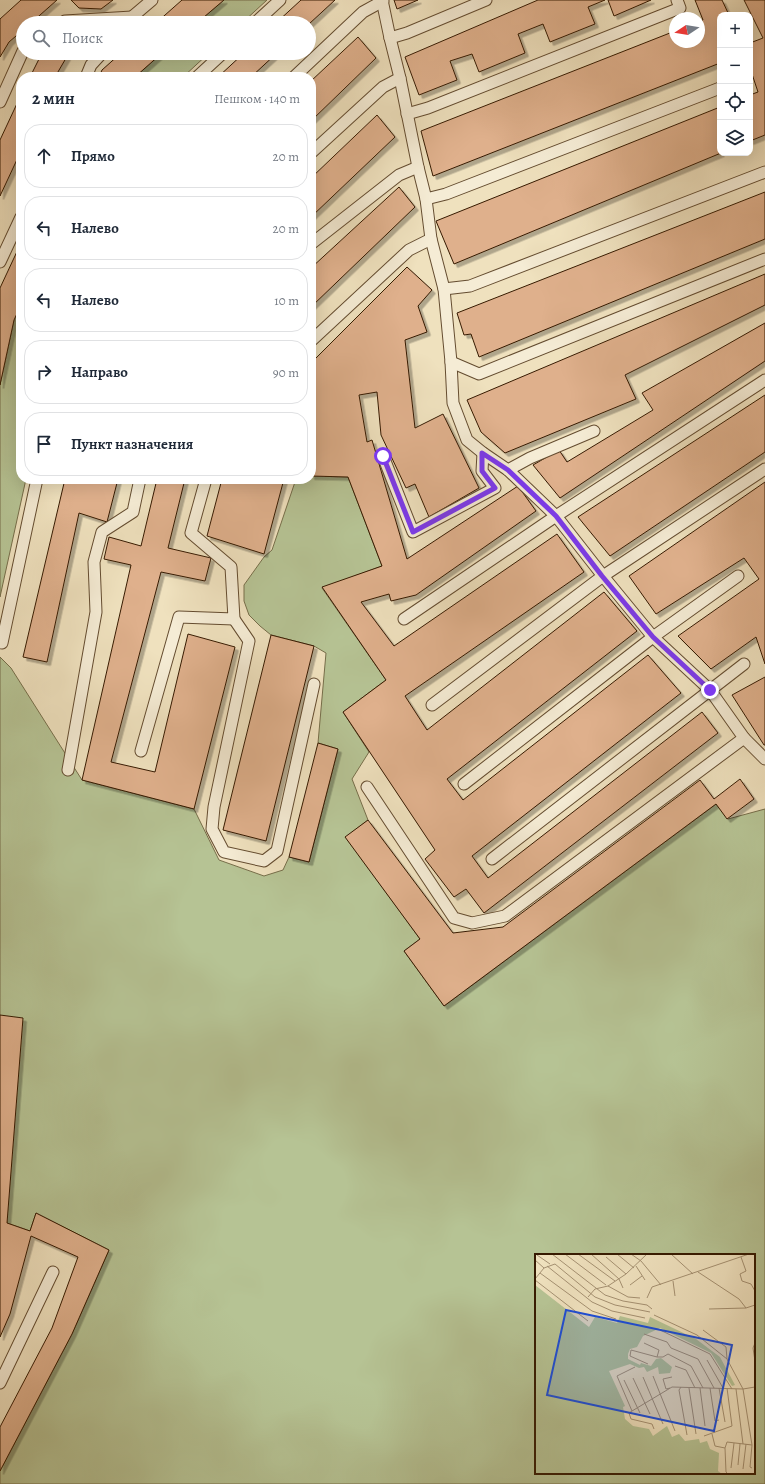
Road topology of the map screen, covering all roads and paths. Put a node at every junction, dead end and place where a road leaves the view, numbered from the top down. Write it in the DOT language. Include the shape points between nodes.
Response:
graph roads {
  1 [pos="152,0"];
  2 [pos="280,0"];
  3 [pos="486,0"];
  4 [pos="677,0"];
  5 [pos="383,1"];
  6 [pos="134,16"];
  7 [pos="263,16"];
  8 [pos="390,38"];
  9 [pos="316,56"];
  10 [pos="19,60"];
  11 [pos="96,60"];
  12 [pos="215,60"];
  13 [pos="312,60"];
  14 [pos="88,72"];
  15 [pos="202,72"];
  16 [pos="299,72"];
  17 [pos="400,78"];
  18 [pos="717,89"];
  19 [pos="0,102"];
  20 [pos="407,114"];
  21 [pos="316,148"];
  22 [pos="418,167"];
  23 [pos="765,172"];
  24 [pos="426,198"];
  25 [pos="16,228"];
  26 [pos="432,239"];
  27 [pos="316,240"];
  28 [pos="765,259"];
  29 [pos="0,262"];
  30 [pos="444,289"];
  31 [pos="316,336"];
  32 [pos="451,362"];
  33 [pos="765,380"];
  34 [pos="594,431"];
  35 [pos="482,453"];
  36 [pos="383,456"];
  37 [pos="765,469"];
  38 [pos="508,470"];
  39 [pos="36,484"];
  40 [pos="139,484"];
  41 [pos="205,484"];
  42 [pos="556,516"];
  43 [pos="602,576"];
  44 [pos="738,576"];
  45 [pos="234,618"];
  46 [pos="404,619"];
  47 [pos="653,637"];
  48 [pos="2,644"];
  49 [pos="744,664"];
  50 [pos="314,684"];
  51 [pos="710,690"];
  52 [pos="432,705"];
  53 [pos="744,738"];
  54 [pos="141,751"];
  55 [pos="765,759"];
  56 [pos="68,770"];
  57 [pos="464,784"];
  58 [pos="367,787"];
  59 [pos="492,860"];
  60 [pos="53,1272"];
  61 [pos="0,1384"];
  1 -- 6 [label="lane"];
  2 -- 7 [label="lane"];
  3 -- 8 [label="lane"];
  4 -- 20 [label="lane" via="680,8 428,108"];
  5 -- 8 [label="lane"];
  5 -- 9 [label="lane" via="363,12"];
  8 -- 17 [label="lane"];
  10 -- 19 [label="lane"];
  11 -- 14 [label="lane"];
  12 -- 15 [label="lane"];
  13 -- 16 [label="lane"];
  17 -- 20 [label="lane"];
  17 -- 21 [label="lane" via="383,87"];
  18 -- 24 [label="lane" via="446,194"];
  20 -- 22 [label="lane"];
  22 -- 24 [label="lane"];
  22 -- 27 [label="lane" via="399,175"];
  23 -- 30 [label="lane" via="470,286"];
  24 -- 26 [label="lane"];
  25 -- 29 [label="lane"];
  26 -- 30 [label="lane"];
  26 -- 31 [label="lane" via="409,250"];
  28 -- 32 [label="lane" via="479,374"];
  30 -- 32 [label="lane"];
  32 -- 35 [label="lane" via="453,403 467,440"];
  33 -- 42 [label="lane"];
  34 -- 38 [label="lane"];
  35 -- 36 [label="lane" via="482,471 495,488 413,532"];
  35 -- 38 [label="lane"];
  37 -- 43 [label="lane"];
  38 -- 42 [label="lane"];
  39 -- 48 [label="lane"];
  40 -- 56 [label="lane" via="133,512 102,532 94,562 96,612"];
  41 -- 45 [label="lane" via="191,533 231,567"];
  42 -- 43 [label="lane"];
  42 -- 46 [label="lane"];
  43 -- 47 [label="lane"];
  43 -- 52 [label="lane"];
  44 -- 47 [label="lane"];
  45 -- 50 [label="lane" via="249,642 214,807 212,829 224,852 264,862 277,851"];
  45 -- 54 [label="lane" via="180,617"];
  47 -- 51 [label="lane"];
  47 -- 57 [label="lane"];
  49 -- 51 [label="lane"];
  51 -- 53 [label="lane"];
  51 -- 59 [label="lane"];
  53 -- 55 [label="lane"];
  53 -- 58 [label="lane" via="505,916 472,923 454,918"];
  60 -- 61 [label="lane"];
}
